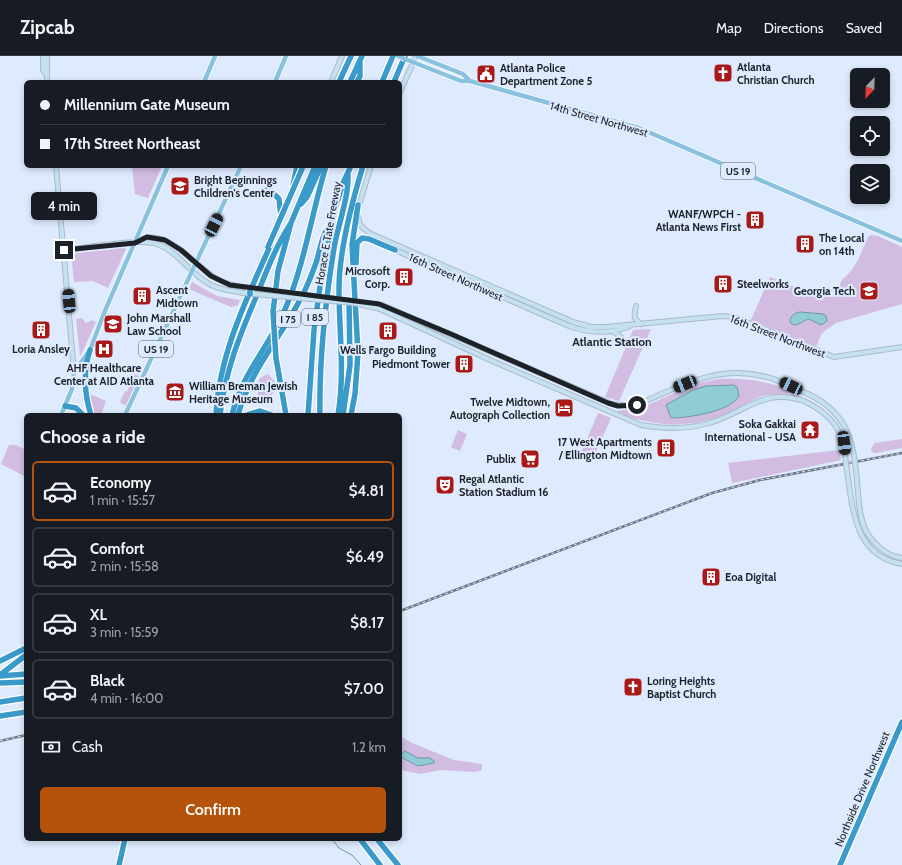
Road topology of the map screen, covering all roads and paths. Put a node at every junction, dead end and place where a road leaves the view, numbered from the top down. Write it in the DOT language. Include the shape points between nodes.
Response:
graph roads {
  1 [pos="43,56"];
  2 [pos="47,56"];
  3 [pos="215,56"];
  4 [pos="286,56"];
  5 [pos="342,56"];
  6 [pos="350,56"];
  7 [pos="393,56"];
  8 [pos="398,56"];
  9 [pos="416,56"];
  10 [pos="361,57"];
  11 [pos="405,58"];
  12 [pos="413,62"];
  13 [pos="46,74"];
  14 [pos="47,80"];
  15 [pos="205,80"];
  16 [pos="276,80"];
  17 [pos="332,80"];
  18 [pos="340,80"];
  19 [pos="351,80"];
  20 [pos="358,80"];
  21 [pos="383,80"];
  22 [pos="395,80"];
  23 [pos="470,81"];
  24 [pos="402,87"];
  25 [pos="56,168"];
  26 [pos="167,168"];
  27 [pos="241,168"];
  28 [pos="300,168"];
  29 [pos="300,168"];
  30 [pos="314,168"];
  31 [pos="320,168"];
  32 [pos="325,168"];
  33 [pos="350,168"];
  34 [pos="362,168"];
  35 [pos="370,168"];
  36 [pos="348,174"];
  37 [pos="268,188"];
  38 [pos="358,205"];
  39 [pos="298,208"];
  40 [pos="281,219"];
  41 [pos="332,221"];
  42 [pos="291,223"];
  43 [pos="902,241"];
  44 [pos="135,243"];
  45 [pos="396,248"];
  46 [pos="64,250"];
  47 [pos="343,255"];
  48 [pos="196,263"];
  49 [pos="192,271"];
  50 [pos="250,291"];
  51 [pos="355,293"];
  52 [pos="348,301"];
  53 [pos="636,306"];
  54 [pos="381,307"];
  55 [pos="642,324"];
  56 [pos="630,325"];
  57 [pos="611,331"];
  58 [pos="623,343"];
  59 [pos="902,347"];
  60 [pos="90,350"];
  61 [pos="74,372"];
  62 [pos="65,406"];
  63 [pos="62,413"];
  64 [pos="81,413"];
  65 [pos="91,413"];
  66 [pos="126,413"];
  67 [pos="216,413"];
  68 [pos="220,413"];
  69 [pos="233,413"];
  70 [pos="238,413"];
  71 [pos="254,413"];
  72 [pos="266,413"];
  73 [pos="286,413"];
  74 [pos="308,413"];
  75 [pos="320,413"];
  76 [pos="338,413"];
  77 [pos="343,413"];
  78 [pos="351,413"];
  79 [pos="902,558"];
  80 [pos="902,564"];
  81 [pos="24,649"];
  82 [pos="24,657"];
  83 [pos="0,661"];
  84 [pos="24,674"];
  85 [pos="0,676"];
  86 [pos="24,682"];
  87 [pos="0,683"];
  88 [pos="24,698"];
  89 [pos="0,702"];
  90 [pos="24,712"];
  91 [pos="0,716"];
  92 [pos="902,722"];
  93 [pos="125,841"];
  94 [pos="362,841"];
  95 [pos="379,841"];
  96 [pos="119,865"];
  97 [pos="380,865"];
  98 [pos="398,865"];
  99 [pos="840,865"];
  1 -- 13 [label="main road" via="43,70"];
  2 -- 13 [label="main road"];
  3 -- 15 [label="main road"];
  4 -- 16 [label="main road"];
  5 -- 17 [label="main road"];
  6 -- 18 [label="highway"];
  7 -- 21 [label="highway"];
  8 -- 11 [label="main road, 14th Street Northwest / US 19, bridge"];
  9 -- 12 [label="main road"];
  9 -- 23 [label="main road, 14th Street Northwest / US 19" via="463,74"];
  10 -- 19 [label="highway"];
  10 -- 20 [label="highway"];
  11 -- 12 [label="main road, 14th Street Northwest / US 19"];
  11 -- 22 [label="highway"];
  12 -- 23 [label="main road, 14th Street Northwest / US 19" via="455,79"];
  12 -- 24 [label="main road"];
  13 -- 14 [label="main road"];
  23 -- 43 [label="main road, 14th Street Northwest / US 19" via="639,128"];
  25 -- 46 [label="main road"];
  26 -- 44 [label="main road"];
  27 -- 48 [label="main road, US 19"];
  28 -- 40 [label="highway"];
  29 -- 50 [label="highway, bridge"];
  30 -- 39 [label="highway"];
  31 -- 39 [label="highway" via="308,197"];
  32 -- 69 [label="highway" via="291,296 240,391"];
  33 -- 36 [label="highway"];
  34 -- 47 [label="highway" via="349,218"];
  35 -- 38 [label="main road"];
  36 -- 41 [label="highway, I 85"];
  36 -- 75 [label="highway, Horace E Tate Freeway" via="325,315"];
  37 -- 40 [label="highway" via="279,199"];
  38 -- 45 [label="main road" via="358,220 362,228"];
  38 -- 47 [label="highway"];
  38 -- 51 [label="highway" via="352,245"];
  39 -- 42 [label="highway"];
  40 -- 67 [label="highway" via="233,334 220,384"];
  41 -- 70 [label="highway, I 75" via="324,233 313,271 302,296 251,381"];
  41 -- 74 [label="highway, I 85" via="316,314"];
  42 -- 68 [label="highway" via="279,242 233,353 224,385"];
  42 -- 73 [label="highway, bridge" via="278,272 273,312 276,358"];
  44 -- 46 [label="main road"];
  44 -- 48 [label="main road" via="147,237 163,239"];
  44 -- 49 [label="main road" via="164,247"];
  44 -- 60 [label="main road"];
  45 -- 51 [label="highway" via="369,239 359,239 356,250"];
  45 -- 56 [label="main road, 16th Street Northwest" via="577,323 591,327"];
  45 -- 57 [label="main road, 16th Street Northwest" via="569,326 590,331"];
  46 -- 61 [label="main road"];
  47 -- 76 [label="highway" via="339,289 342,370"];
  48 -- 49 [label="main road, US 19"];
  48 -- 50 [label="main road, bridge" via="220,281"];
  49 -- 50 [label="main road, bridge" via="224,290 242,293"];
  49 -- 66 [label="main road, US 19"];
  50 -- 52 [label="main road, bridge"];
  51 -- 78 [label="highway" via="358,353"];
  52 -- 54 [label="main road, bridge"];
  52 -- 77 [label="highway" via="349,380"];
  53 -- 55 [label="main road" via="634,317"];
  54 -- 79 [label="main road, bridge" via="612,404 637,405 703,377 732,373 762,376 808,394 829,408 843,423 849,435 854,453 859,505 866,532 884,551"];
  54 -- 80 [label="main road, bridge" via="490,360 641,425 688,427 723,419 763,399 778,396 804,401 824,413 842,437 856,523 866,544 887,560"];
  55 -- 56 [label="main road, 16th Street Northwest"];
  55 -- 59 [label="main road, 16th Street Northwest" via="734,317 834,357"];
  56 -- 57 [label="main road, 16th Street Northwest"];
  57 -- 58 [label="main road" via="620,336"];
  60 -- 61 [label="main road"];
  60 -- 65 [label="highway" via="85,390"];
  61 -- 62 [label="main road" via="72,389"];
  62 -- 63 [label="main road"];
  62 -- 64 [label="highway" via="76,408"];
  71 -- 72 [label="highway"];
  81 -- 83 [label="highway"];
  82 -- 85 [label="highway"];
  84 -- 85 [label="highway"];
  86 -- 87 [label="highway"];
  88 -- 89 [label="highway"];
  90 -- 91 [label="highway"];
  92 -- 99 [label="highway, Northside Drive Northwest"];
  93 -- 96 [label="highway"];
  94 -- 97 [label="highway"];
  95 -- 98 [label="highway"];
}
